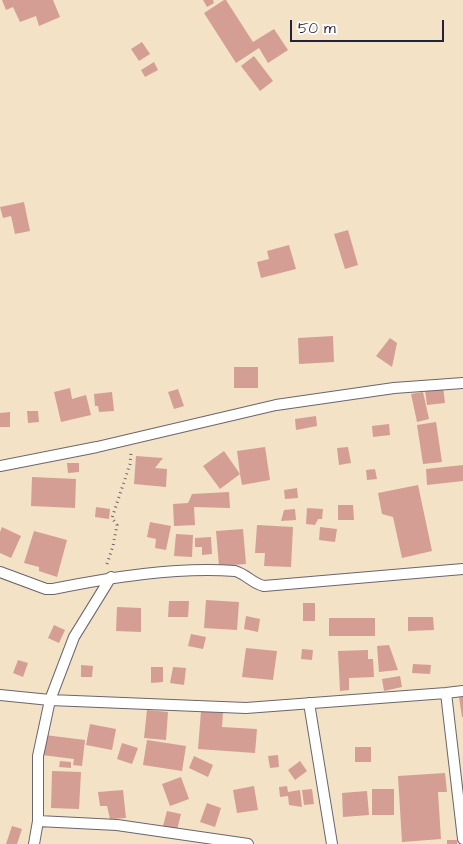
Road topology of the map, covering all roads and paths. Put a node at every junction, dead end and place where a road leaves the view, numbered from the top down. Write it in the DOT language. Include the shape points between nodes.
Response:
graph roads {
  1 [pos="463,383"];
  2 [pos="134,439"];
  3 [pos="0,466"];
  4 [pos="463,569"];
  5 [pos="0,572"];
  6 [pos="107,578"];
  7 [pos="463,691"];
  8 [pos="446,694"];
  9 [pos="0,695"];
  10 [pos="50,700"];
  11 [pos="310,703"];
  12 [pos="38,821"];
  13 [pos="463,839"];
  14 [pos="214,842"];
  15 [pos="34,844"];
  16 [pos="248,844"];
  17 [pos="332,844"];
  1 -- 2 [label="lane" via="394,388 276,405"];
  2 -- 3 [label="lane"];
  2 -- 6 [label="path" via="130,464 112,518 117,525"];
  4 -- 6 [label="lane" via="264,586 230,570 165,571"];
  5 -- 6 [label="lane" via="46,589"];
  6 -- 10 [label="lane" via="74,637"];
  7 -- 8 [label="lane"];
  8 -- 11 [label="lane"];
  8 -- 13 [label="lane"];
  9 -- 10 [label="lane"];
  10 -- 11 [label="lane" via="246,708"];
  10 -- 12 [label="lane" via="38,756"];
  11 -- 17 [label="lane"];
  12 -- 14 [label="lane" via="117,824"];
  12 -- 15 [label="lane"];
  14 -- 16 [label="lane"];
}
